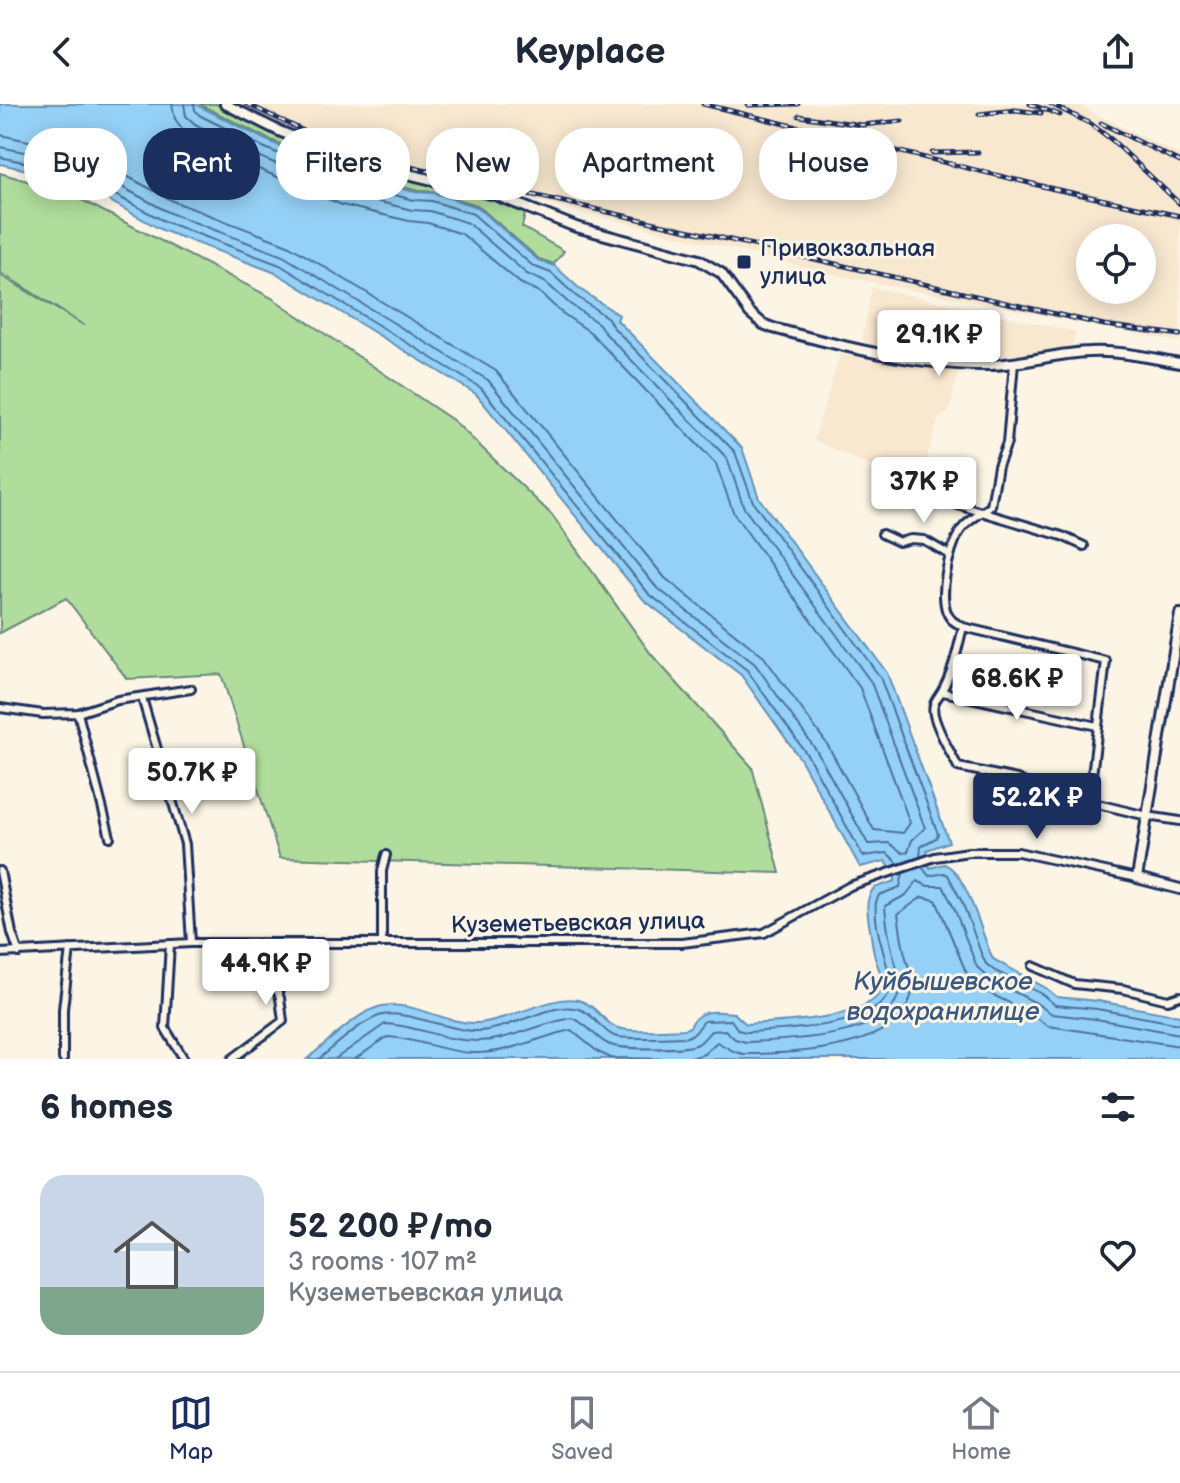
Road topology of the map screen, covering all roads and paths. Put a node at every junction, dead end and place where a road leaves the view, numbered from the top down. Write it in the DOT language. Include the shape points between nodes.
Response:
graph roads {
  1 [pos="225,104"];
  2 [pos="1014,363"];
  3 [pos="1180,363"];
  4 [pos="921,494"];
  5 [pos="983,513"];
  6 [pos="882,534"];
  7 [pos="1084,546"];
  8 [pos="950,555"];
  9 [pos="1180,614"];
  10 [pos="963,627"];
  11 [pos="191,689"];
  12 [pos="943,692"];
  13 [pos="142,698"];
  14 [pos="0,708"];
  15 [pos="78,713"];
  16 [pos="1097,726"];
  17 [pos="1089,800"];
  18 [pos="1147,816"];
  19 [pos="1180,821"];
  20 [pos="110,837"];
  21 [pos="386,855"];
  22 [pos="0,871"];
  23 [pos="1137,878"];
  24 [pos="1180,889"];
  25 [pos="382,942"];
  26 [pos="191,943"];
  27 [pos="170,944"];
  28 [pos="260,944"];
  29 [pos="70,949"];
  30 [pos="0,953"];
  31 [pos="19,953"];
  32 [pos="1033,966"];
  33 [pos="1180,996"];
  34 [pos="63,1059"];
  35 [pos="184,1059"];
  36 [pos="232,1059"];
  1 -- 2 [label="main road" via="350,160 495,195 576,227 699,260 721,273 763,324 905,358"];
  2 -- 3 [label="main road" via="1101,352"];
  2 -- 5 [label="street" via="1007,443 991,506"];
  4 -- 5 [label="street"];
  5 -- 7 [label="street"];
  5 -- 8 [label="street" via="962,528"];
  6 -- 8 [label="street" via="899,542 924,540"];
  8 -- 10 [label="street" via="944,586 947,612"];
  9 -- 18 [label="main road"];
  10 -- 12 [label="street"];
  10 -- 16 [label="street" via="1106,661"];
  11 -- 13 [label="street"];
  12 -- 16 [label="street"];
  12 -- 17 [label="street" via="936,696 934,715 958,767"];
  13 -- 15 [label="street"];
  13 -- 26 [label="street" via="185,844"];
  14 -- 15 [label="street"];
  15 -- 20 [label="street"];
  16 -- 17 [label="street"];
  17 -- 18 [label="street"];
  18 -- 19 [label="street"];
  18 -- 23 [label="main road"];
  21 -- 25 [label="street"];
  22 -- 31 [label="street"];
  23 -- 24 [label="main road"];
  23 -- 25 [label="street, Куземетьевская улица" via="1018,852 969,852 935,857 850,886 764,933 682,943"];
  25 -- 28 [label="street, Куземетьевская улица"];
  26 -- 27 [label="street, Куземетьевская улица"];
  26 -- 28 [label="street, Куземетьевская улица"];
  27 -- 29 [label="street, Куземетьевская улица"];
  27 -- 35 [label="street" via="165,1028"];
  28 -- 36 [label="street" via="283,1021"];
  29 -- 31 [label="street, Куземетьевская улица"];
  29 -- 34 [label="street"];
  30 -- 31 [label="street, Куземетьевская улица"];
  32 -- 33 [label="street" via="1074,984 1168,1000"];
}
